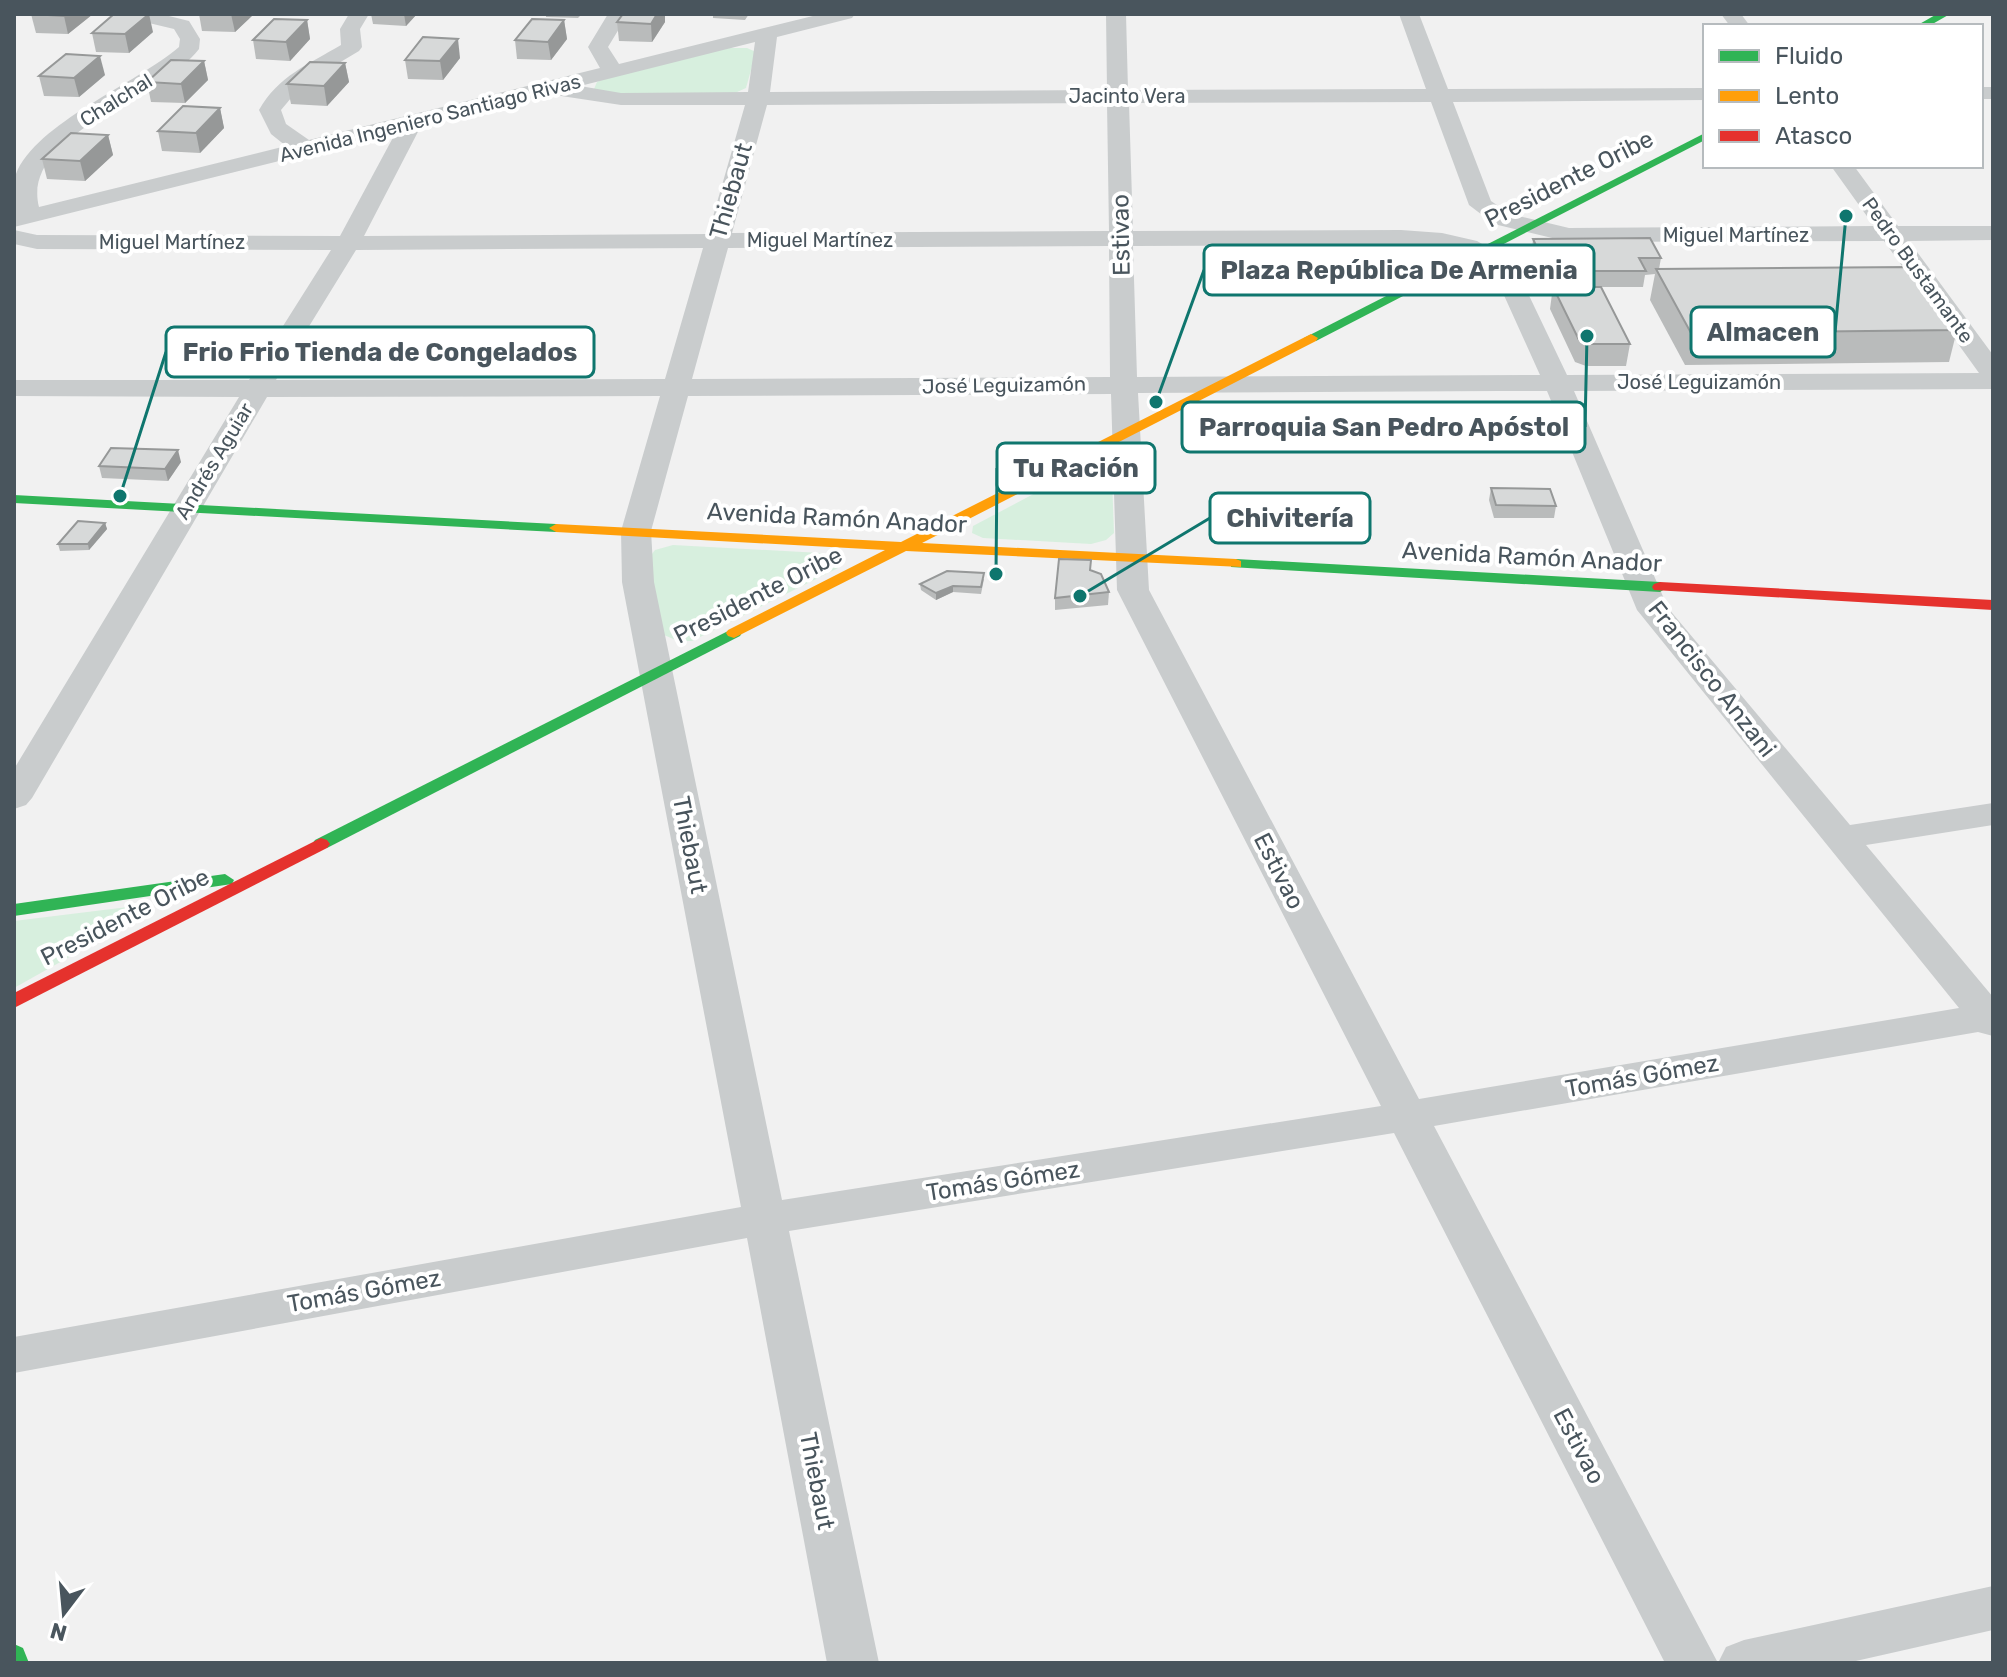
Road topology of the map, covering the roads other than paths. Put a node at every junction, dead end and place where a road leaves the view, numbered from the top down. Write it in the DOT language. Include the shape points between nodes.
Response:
graph roads {
  1 [pos="135,14"];
  2 [pos="359,14"];
  3 [pos="618,14"];
  4 [pos="845,14"];
  5 [pos="1116,14"];
  6 [pos="1409,14"];
  7 [pos="1945,14"];
  8 [pos="1925,24"];
  9 [pos="767,33"];
  10 [pos="615,72"];
  11 [pos="549,88"];
  12 [pos="1703,94"];
  13 [pos="1442,95"];
  14 [pos="1119,96"];
  15 [pos="758,98"];
  16 [pos="411,124"];
  17 [pos="1703,137"];
  18 [pos="306,148"];
  19 [pos="1843,168"];
  20 [pos="21,218"];
  21 [pos="1528,227"];
  22 [pos="1892,233"];
  23 [pos="1993,233"];
  24 [pos="14,237"];
  25 [pos="1121,238"];
  26 [pos="717,240"];
  27 [pos="348,243"];
  28 [pos="1481,251"];
  29 [pos="1993,374"];
  30 [pos="1993,381"];
  31 [pos="1557,382"];
  32 [pos="1124,384"];
  33 [pos="1226,384"];
  34 [pos="14,388"];
  35 [pos="258,388"];
  36 [pos="674,388"];
  37 [pos="1126,433"];
  38 [pos="14,499"];
  39 [pos="187,507"];
  40 [pos="636,531"];
  41 [pos="904,547"];
  42 [pos="1133,557"];
  43 [pos="1641,587"];
  44 [pos="1993,605"];
  45 [pos="656,674"];
  46 [pos="14,798"];
  47 [pos="1993,814"];
  48 [pos="1840,838"];
  49 [pos="259,875"];
  50 [pos="14,910"];
  51 [pos="14,1001"];
  52 [pos="1991,1019"];
  53 [pos="1407,1116"];
  54 [pos="764,1219"];
  55 [pos="14,1355"];
  56 [pos="1993,1608"];
  57 [pos="14,1656"];
  58 [pos="16,1663"];
  59 [pos="853,1663"];
  60 [pos="1692,1663"];
  61 [pos="1744,1663"];
  1 -- 20 [label="street, Chalchal" via="182,25 189,49 44,149 33,161"];
  2 -- 18 [label="street" via="350,29 352,47 293,82 270,110 282,135"];
  3 -- 10 [label="street" via="598,47"];
  4 -- 9 [label="street, Avenida Ingeniero Santiago Rivas"];
  5 -- 14 [label="street, Estivao"];
  6 -- 13 [label="street"];
  7 -- 8 [label="street"];
  9 -- 10 [label="street, Avenida Ingeniero Santiago Rivas"];
  9 -- 15 [label="street, Thiebaut"];
  10 -- 11 [label="street, Avenida Ingeniero Santiago Rivas"];
  11 -- 15 [label="street, Jacinto Vera" via="607,98"];
  11 -- 16 [label="street, Avenida Ingeniero Santiago Rivas"];
  12 -- 13 [label="street, Jacinto Vera"];
  13 -- 14 [label="street, Jacinto Vera"];
  13 -- 21 [label="street" via="1481,205"];
  14 -- 15 [label="street, Jacinto Vera"];
  14 -- 25 [label="street, Estivao"];
  15 -- 26 [label="street, Thiebaut"];
  16 -- 18 [label="street, Avenida Ingeniero Santiago Rivas"];
  16 -- 27 [label="street, Andrés Aguiar"];
  17 -- 21 [label="street, Presidente Oribe"];
  18 -- 20 [label="street, Avenida Ingeniero Santiago Rivas"];
  19 -- 22 [label="street, Pedro Bustamante"];
  21 -- 22 [label="street, Miguel Martínez" via="1587,236"];
  21 -- 28 [label="street, Presidente Oribe"];
  22 -- 23 [label="street, Miguel Martínez"];
  22 -- 29 [label="street, Pedro Bustamante"];
  24 -- 27 [label="street, Miguel Martínez" via="37,242"];
  25 -- 26 [label="street, Miguel Martínez"];
  25 -- 28 [label="street, Miguel Martínez" via="1424,237"];
  25 -- 32 [label="street, Estivao"];
  26 -- 27 [label="street, Miguel Martínez"];
  26 -- 36 [label="street, Thiebaut"];
  27 -- 35 [label="street, Andrés Aguiar"];
  28 -- 31 [label="street, Francisco Anzani" via="1504,267"];
  28 -- 33 [label="street, Presidente Oribe"];
  30 -- 31 [label="street, José Leguizamón"];
  31 -- 33 [label="street, José Leguizamón"];
  31 -- 43 [label="street, Francisco Anzani"];
  32 -- 33 [label="street, José Leguizamón"];
  32 -- 36 [label="street, José Leguizamón"];
  32 -- 37 [label="street, Estivao"];
  33 -- 37 [label="street, Presidente Oribe"];
  34 -- 35 [label="street, José Leguizamón"];
  35 -- 36 [label="street, José Leguizamón"];
  35 -- 39 [label="street, Andrés Aguiar"];
  36 -- 40 [label="street, Thiebaut"];
  37 -- 41 [label="street, Presidente Oribe"];
  37 -- 42 [label="street, Estivao"];
  38 -- 39 [label="street, Avenida Ramón Anador"];
  39 -- 40 [label="street, Avenida Ramón Anador"];
  39 -- 46 [label="street, Andrés Aguiar"];
  40 -- 41 [label="street, Avenida Ramón Anador"];
  40 -- 45 [label="street, Thiebaut" via="638,582"];
  41 -- 42 [label="street, Avenida Ramón Anador"];
  41 -- 45 [label="street, Presidente Oribe"];
  42 -- 43 [label="street, Avenida Ramón Anador"];
  42 -- 53 [label="street, Estivao" via="1133,590"];
  43 -- 44 [label="street, Avenida Ramón Anador"];
  43 -- 48 [label="street, Francisco Anzani" via="1653,610"];
  45 -- 49 [label="street, Presidente Oribe"];
  45 -- 54 [label="street, Thiebaut"];
  47 -- 48 [label="street"];
  48 -- 52 [label="street, Francisco Anzani"];
  49 -- 50 [label="street, Presidente Oribe"];
  49 -- 51 [label="street, Presidente Oribe"];
  52 -- 53 [label="street, Tomás Gómez"];
  53 -- 54 [label="street, Tomás Gómez"];
  53 -- 60 [label="street, Estivao"];
  54 -- 55 [label="street, Tomás Gómez"];
  54 -- 59 [label="street, Thiebaut"];
  56 -- 61 [label="street"];
  57 -- 58 [label="street"];
}
